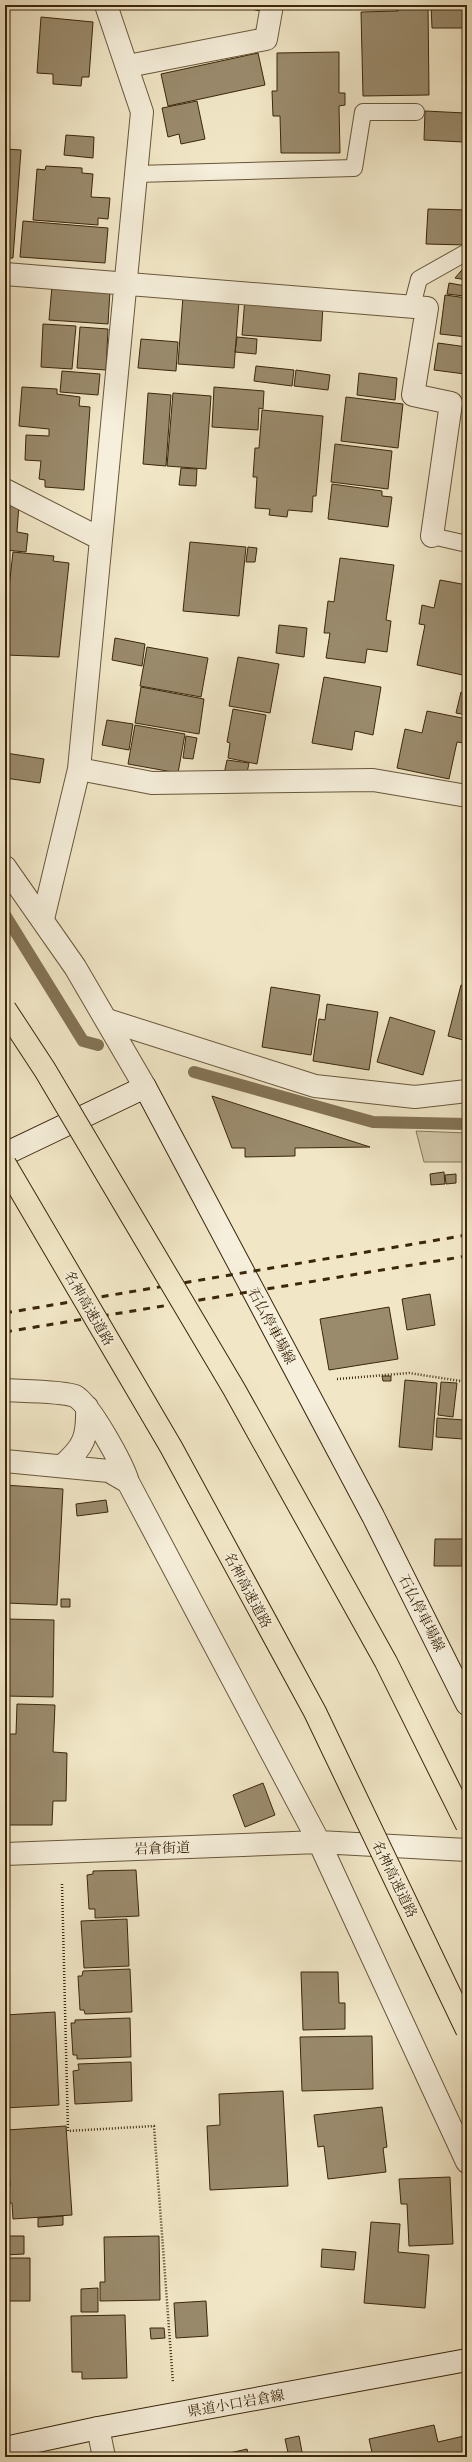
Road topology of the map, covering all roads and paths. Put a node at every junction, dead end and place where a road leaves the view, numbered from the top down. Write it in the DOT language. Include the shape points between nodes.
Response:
graph roads {
  1 [pos="106,5"];
  2 [pos="272,5"];
  3 [pos="128,66"];
  4 [pos="416,112"];
  5 [pos="136,174"];
  6 [pos="467,252"];
  7 [pos="5,274"];
  8 [pos="126,283"];
  9 [pos="412,306"];
  10 [pos="5,490"];
  11 [pos="432,536"];
  12 [pos="101,539"];
  13 [pos="467,544"];
  14 [pos="79,769"];
  15 [pos="467,796"];
  16 [pos="5,867"];
  17 [pos="43,919"];
  18 [pos="5,1009"];
  19 [pos="107,1020"];
  20 [pos="145,1087"];
  21 [pos="467,1091"];
  22 [pos="5,1154"];
  23 [pos="5,1164"];
  24 [pos="301,1382"];
  25 [pos="467,1382"];
  26 [pos="5,1390"];
  27 [pos="87,1408"];
  28 [pos="5,1461"];
  29 [pos="62,1466"];
  30 [pos="128,1482"];
  31 [pos="467,1704"];
  32 [pos="467,1825"];
  33 [pos="319,1842"];
  34 [pos="467,1850"];
  35 [pos="61,1852"];
  36 [pos="5,1854"];
  37 [pos="467,2030"];
  38 [pos="467,2162"];
  39 [pos="467,2360"];
  40 [pos="175,2414"];
  41 [pos="98,2428"];
  42 [pos="5,2448"];
  43 [pos="104,2457"];
  1 -- 3 [label="street"];
  2 -- 3 [label="street" via="266,39"];
  3 -- 5 [label="street" via="142,112"];
  4 -- 5 [label="lane" via="363,112 354,168"];
  5 -- 8 [label="street"];
  6 -- 9 [label="lane" via="419,279"];
  7 -- 8 [label="street"];
  8 -- 9 [label="street"];
  8 -- 12 [label="street"];
  9 -- 11 [label="street" via="427,308 414,395 451,403"];
  10 -- 12 [label="street"];
  11 -- 13 [label="lane"];
  12 -- 14 [label="street"];
  14 -- 15 [label="street" via="152,783 373,780"];
  14 -- 17 [label="street"];
  16 -- 17 [label="street, 石仏停車場線"];
  17 -- 19 [label="street, 石仏停車場線"];
  18 -- 32 [label="highway, bridge" via="45,1070 234,1389 386,1662"];
  19 -- 20 [label="street, 石仏停車場線"];
  19 -- 21 [label="street" via="315,1086 415,1097"];
  20 -- 22 [label="street"];
  20 -- 24 [label="street, 石仏停車場線"];
  23 -- 37 [label="highway, 名神高速道路, bridge" via="171,1447 314,1712"];
  24 -- 25 [label="path" via="409,1373"];
  24 -- 31 [label="street, 石仏停車場線" via="373,1516"];
  26 -- 27 [label="street" via="75,1396"];
  27 -- 29 [label="street" via="88,1431 77,1453"];
  27 -- 30 [label="street" via="124,1468"];
  28 -- 29 [label="street"];
  29 -- 30 [label="street" via="109,1471"];
  30 -- 33 [label="street"];
  33 -- 34 [label="street, 岩倉街道"];
  33 -- 35 [label="street, 岩倉街道"];
  33 -- 38 [label="street"];
  35 -- 36 [label="street, 岩倉街道"];
  35 -- 40 [label="path" via="68,2131 154,2126"];
  39 -- 40 [label="street, 県道小口岩倉線"];
  40 -- 41 [label="street, 県道小口岩倉線"];
  41 -- 42 [label="street, 県道小口岩倉線"];
  41 -- 43 [label="street"];
}
